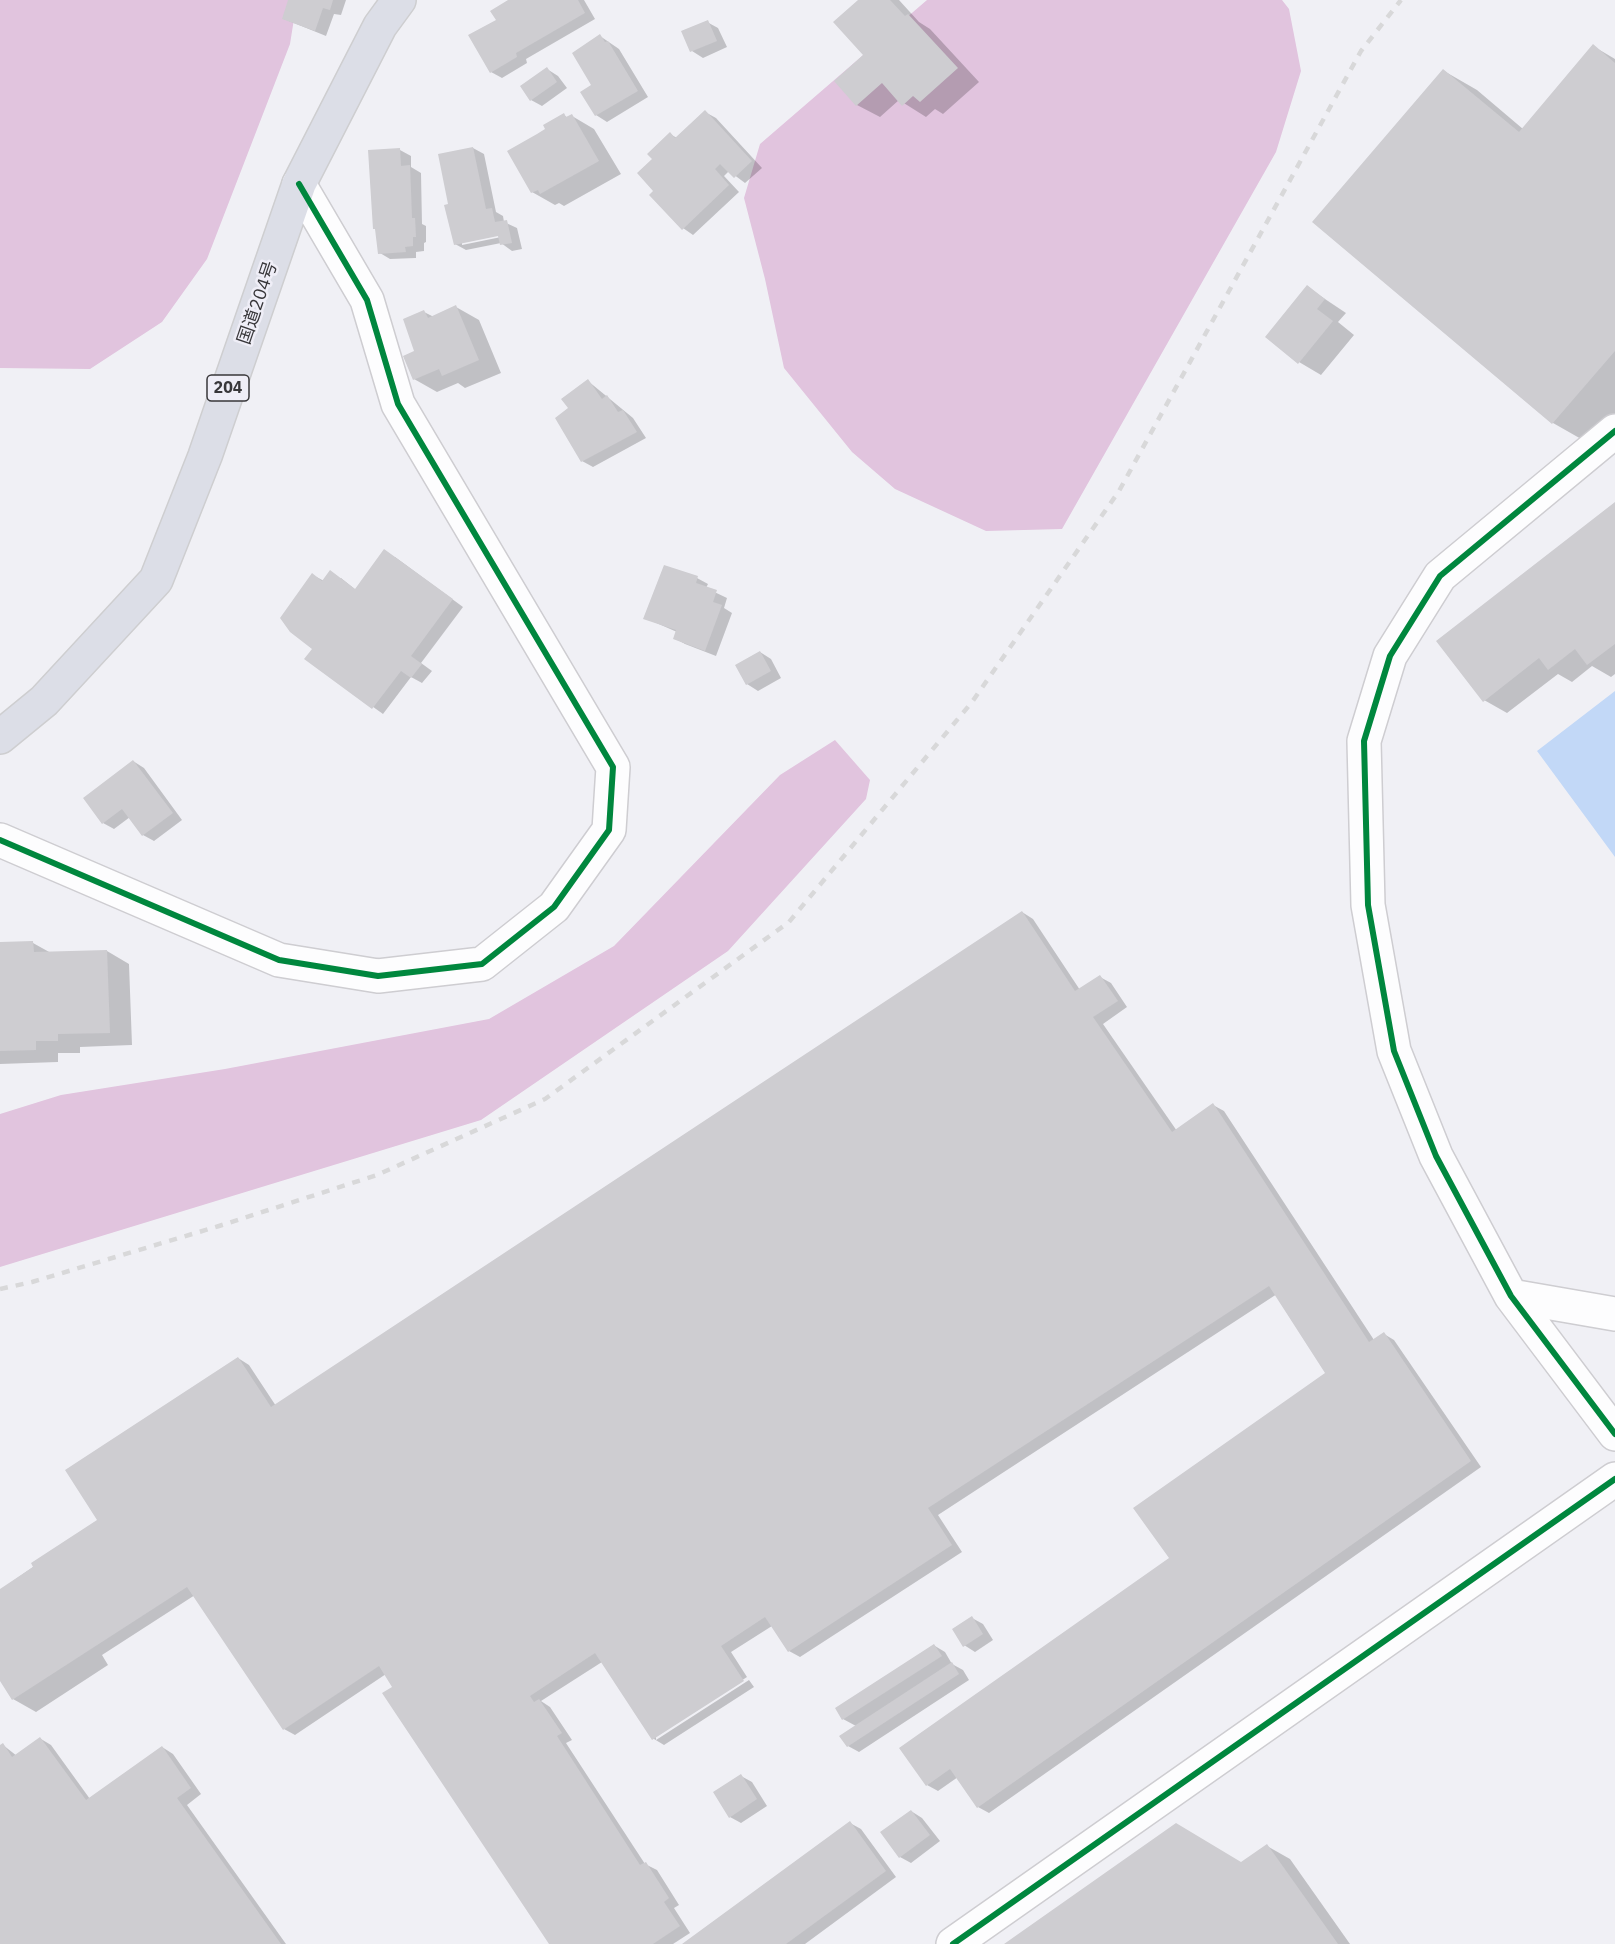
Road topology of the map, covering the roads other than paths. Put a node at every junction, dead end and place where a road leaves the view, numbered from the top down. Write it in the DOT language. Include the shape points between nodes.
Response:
graph roads {
  1 [pos="399,0"];
  2 [pos="299,184"];
  3 [pos="1615,431"];
  4 [pos="0,737"];
  5 [pos="0,840"];
  6 [pos="1511,1296"];
  7 [pos="1615,1314"];
  8 [pos="1615,1434"];
  9 [pos="1615,1479"];
  10 [pos="953,1944"];
  1 -- 2 [label="highway, 国道204号 / 204" via="380,26"];
  2 -- 4 [label="highway, 国道204号 / 204" via="205,456 156,580 44,701"];
  2 -- 5 [label="street" via="367,300 398,404 613,767 609,830 554,908 482,964 378,976 279,960"];
  3 -- 6 [label="street" via="1440,576 1390,656 1364,741 1368,905 1394,1051 1436,1156"];
  6 -- 7 [label="street"];
  6 -- 8 [label="street"];
  9 -- 10 [label="street"];
}
